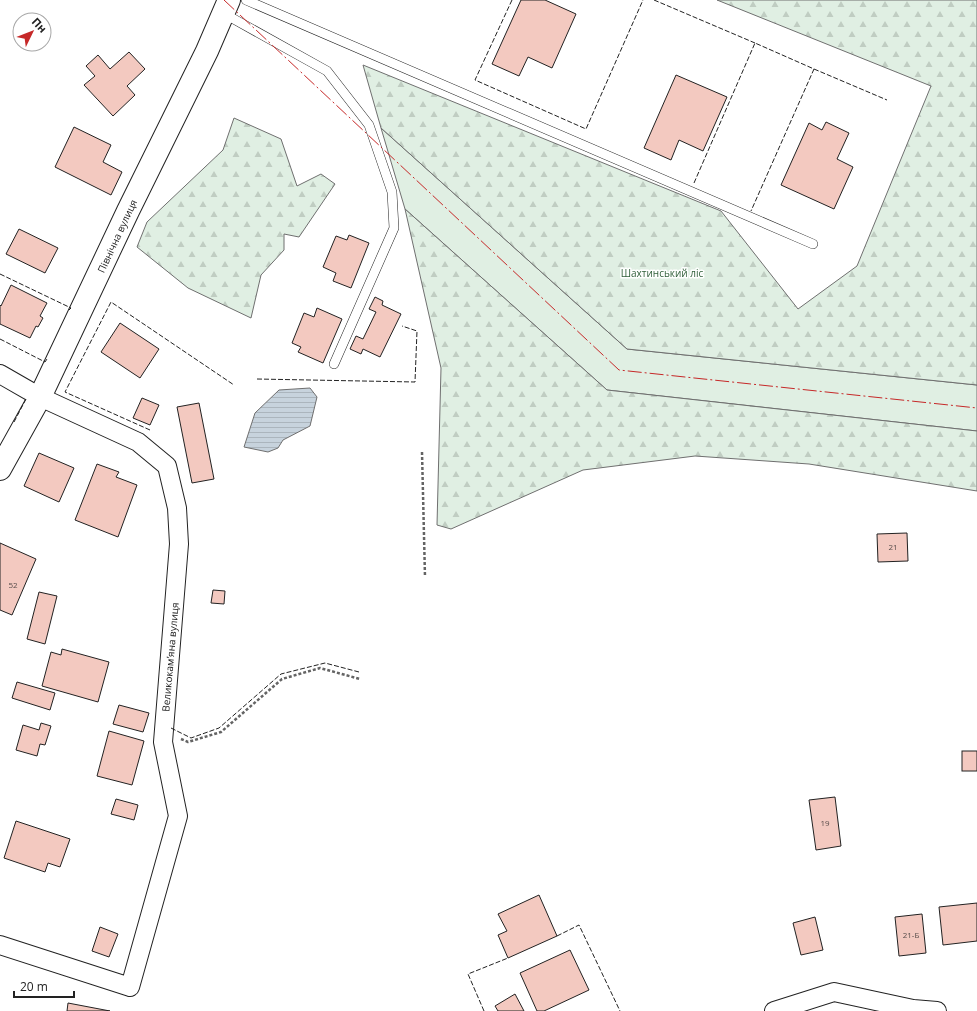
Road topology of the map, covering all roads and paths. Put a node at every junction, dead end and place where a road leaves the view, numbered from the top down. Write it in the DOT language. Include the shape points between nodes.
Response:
graph roads {
  1 [pos="246,0"];
  2 [pos="226,6"];
  3 [pos="813,244"];
  4 [pos="334,364"];
  5 [pos="0,374"];
  6 [pos="40,397"];
  7 [pos="422,452"];
  8 [pos="0,469"];
  9 [pos="425,577"];
  10 [pos="360,679"];
  11 [pos="164,732"];
  12 [pos="0,945"];
  13 [pos="774,1011"];
  14 [pos="937,1011"];
  1 -- 3 [label="lane"];
  2 -- 4 [label="lane" via="327,71 370,125 392,192 394,228"];
  2 -- 6 [label="street, Північна вулиця" via="207,51"];
  5 -- 6 [label="street, Великокамʼяна вулиця"];
  6 -- 8 [label="street, Північна вулиця"];
  6 -- 11 [label="street, Великокамʼяна вулиця" via="138,442 167,466 177,508 179,544"];
  7 -- 9 [label="path"];
  10 -- 11 [label="path" via="320,668 282,679 221,732 188,742"];
  11 -- 12 [label="street, Великокамʼяна вулиця" via="163,742 178,816 130,987"];
  13 -- 14 [label="street" via="834,992 913,1009"];
}
